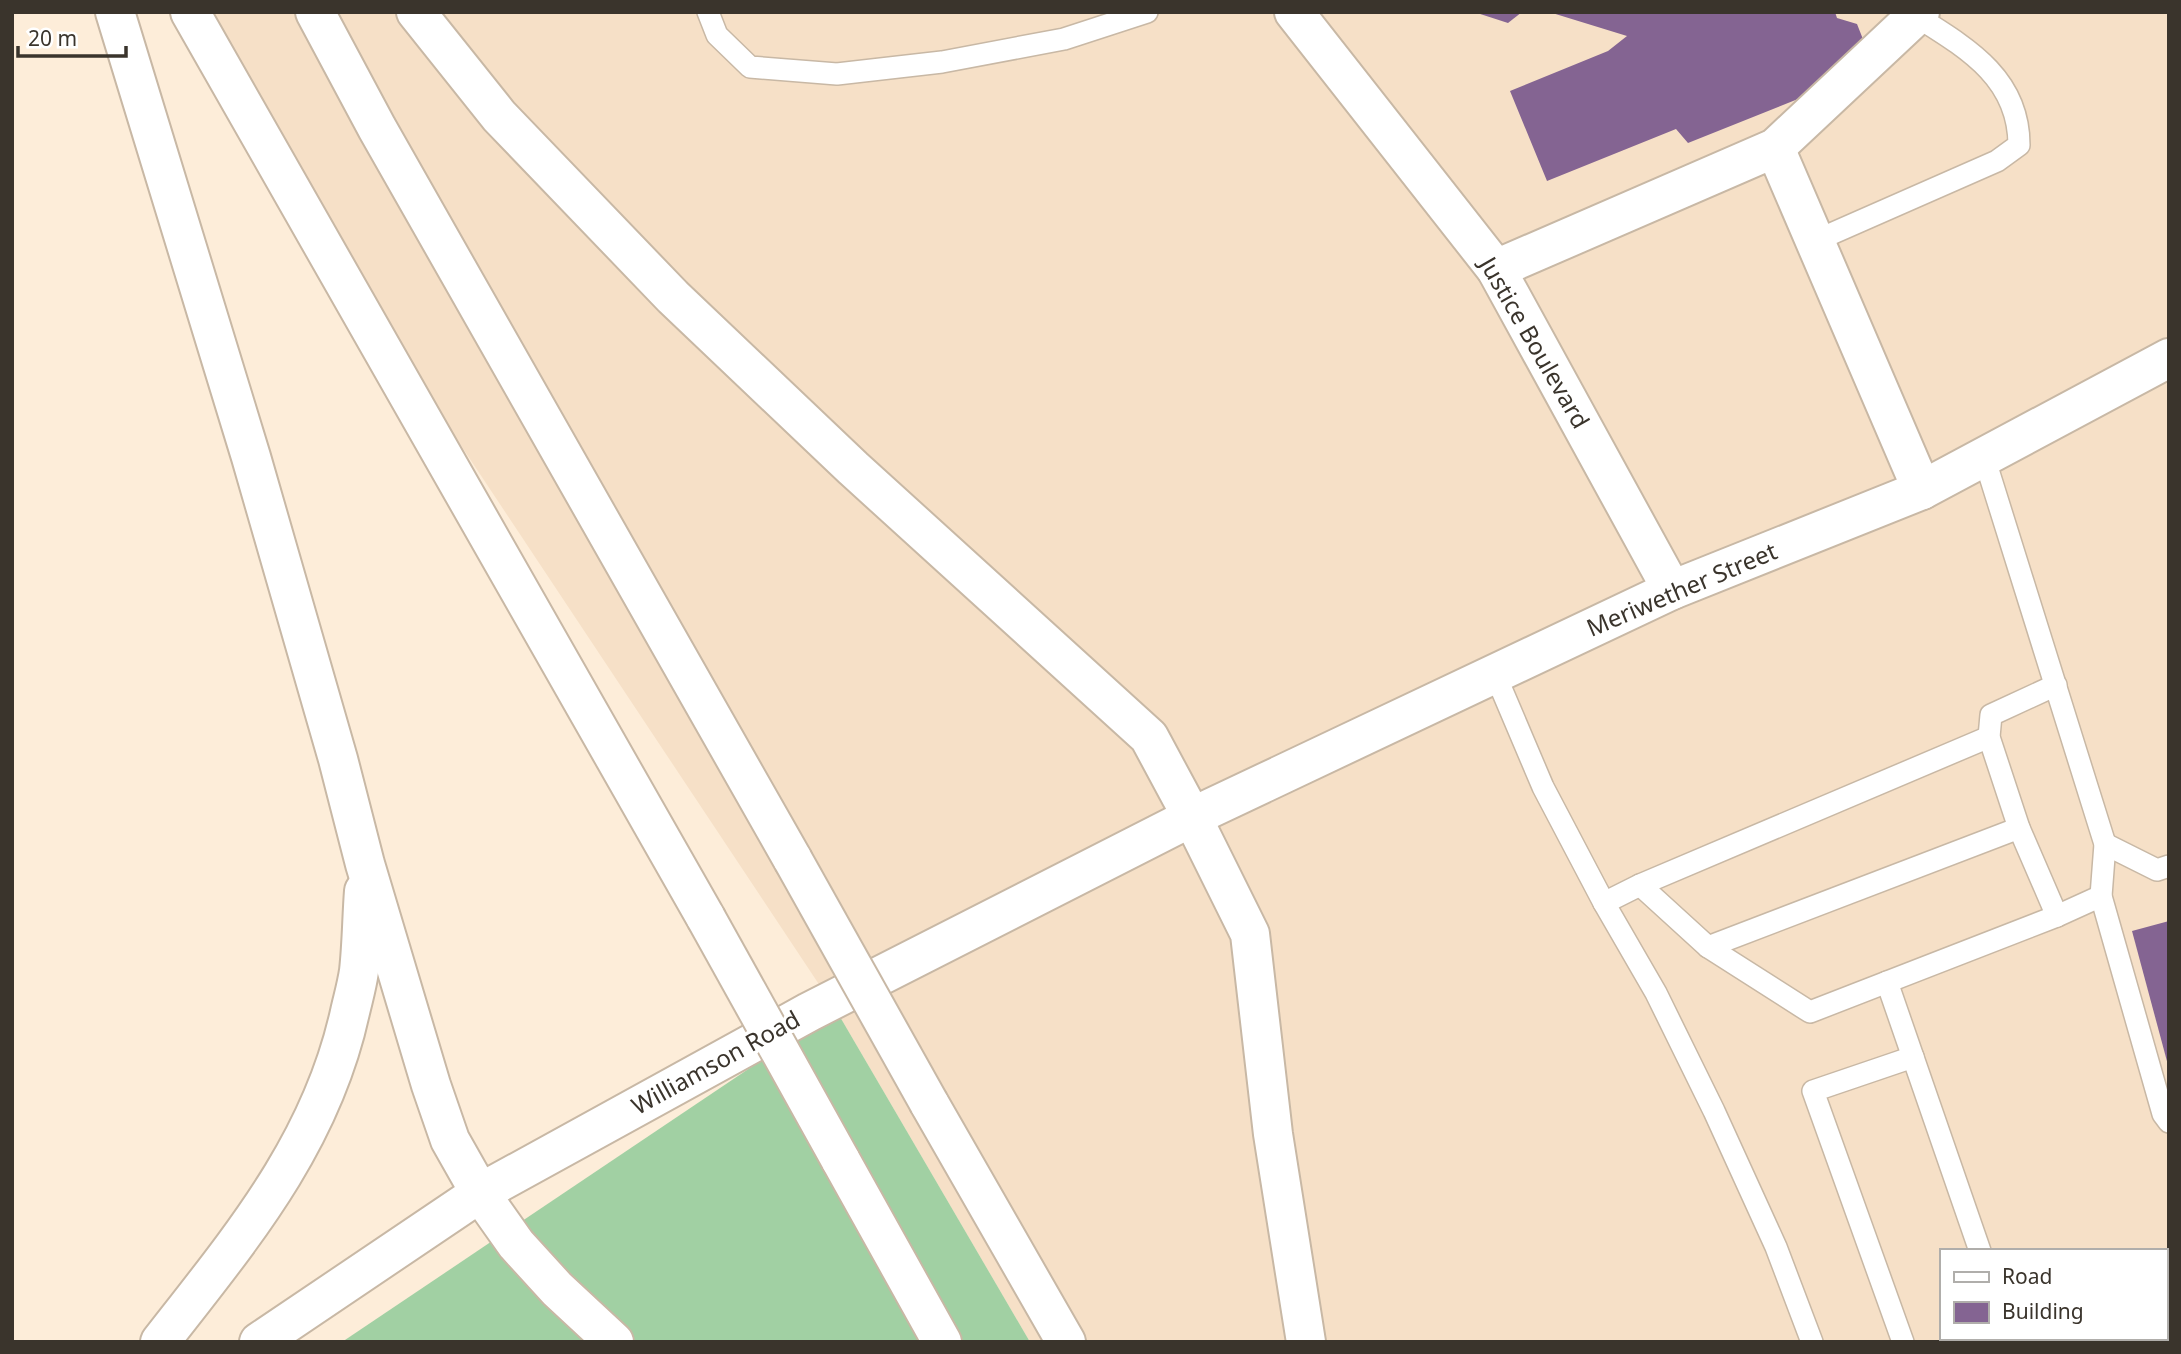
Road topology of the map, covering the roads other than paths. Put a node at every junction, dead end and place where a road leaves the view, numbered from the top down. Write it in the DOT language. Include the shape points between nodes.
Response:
graph roads {
  1 [pos="115,12"];
  2 [pos="190,12"];
  3 [pos="315,12"];
  4 [pos="416,12"];
  5 [pos="708,12"];
  6 [pos="1147,12"];
  7 [pos="1293,12"];
  8 [pos="1918,14"];
  9 [pos="1775,148"];
  10 [pos="1815,241"];
  11 [pos="1496,269"];
  12 [pos="2169,358"];
  13 [pos="1984,457"];
  14 [pos="1922,490"];
  15 [pos="1672,590"];
  16 [pos="1494,674"];
  17 [pos="2056,685"];
  18 [pos="1989,737"];
  19 [pos="1192,817"];
  20 [pos="2018,828"];
  21 [pos="2105,844"];
  22 [pos="365,864"];
  23 [pos="2169,866"];
  24 [pos="1640,885"];
  25 [pos="2101,895"];
  26 [pos="1604,903"];
  27 [pos="2057,916"];
  28 [pos="1708,947"];
  29 [pos="1887,982"];
  30 [pos="1913,1057"];
  31 [pos="2169,1122"];
  32 [pos="480,1193"];
  33 [pos="1979,1249"];
  34 [pos="160,1342"];
  35 [pos="259,1342"];
  36 [pos="614,1342"];
  37 [pos="942,1342"];
  38 [pos="1066,1342"];
  39 [pos="1306,1342"];
  40 [pos="1812,1342"];
  41 [pos="1903,1342"];
  1 -- 22 [label="main road" via="255,470"];
  2 -- 37 [label="main road, bridge"];
  3 -- 38 [label="main road, bridge"];
  4 -- 19 [label="main road" via="499,116 673,297 1149,737"];
  5 -- 6 [label="lane" via="716,35 750,67 837,74 942,62 1064,39"];
  7 -- 11 [label="main road, Justice Boulevard"];
  8 -- 9 [label="main road"];
  8 -- 10 [label="lane" via="1992,71 2018,127 2018,145 1997,161"];
  9 -- 10 [label="main road"];
  9 -- 11 [label="main road"];
  10 -- 14 [label="main road"];
  11 -- 15 [label="main road, Justice Boulevard"];
  12 -- 13 [label="main road, Meriwether Street"];
  13 -- 14 [label="main road, Meriwether Street"];
  13 -- 17 [label="lane"];
  14 -- 15 [label="main road, Meriwether Street"];
  15 -- 16 [label="main road, Meriwether Street"];
  16 -- 19 [label="main road, Meriwether Street"];
  16 -- 26 [label="lane" via="1543,787"];
  17 -- 18 [label="lane" via="1991,715"];
  17 -- 21 [label="lane"];
  18 -- 20 [label="lane"];
  18 -- 24 [label="lane"];
  19 -- 32 [label="main road, Williamson Road" via="810,1012"];
  19 -- 39 [label="main road" via="1250,934 1273,1134"];
  20 -- 27 [label="lane"];
  20 -- 28 [label="lane"];
  21 -- 23 [label="lane" via="2157,870"];
  21 -- 25 [label="lane"];
  22 -- 32 [label="main road" via="450,1140"];
  22 -- 34 [label="main road" via="359,972 327,1090 292,1162 248,1230"];
  24 -- 26 [label="lane"];
  24 -- 28 [label="lane"];
  25 -- 27 [label="lane"];
  25 -- 31 [label="lane"];
  26 -- 40 [label="lane" via="1656,993 1714,1111 1776,1247"];
  27 -- 29 [label="lane"];
  28 -- 29 [label="lane" via="1810,1012"];
  29 -- 30 [label="lane"];
  30 -- 33 [label="lane"];
  30 -- 41 [label="lane" via="1813,1091"];
  32 -- 35 [label="main road, Williamson Road"];
  32 -- 36 [label="main road" via="516,1244"];
}
